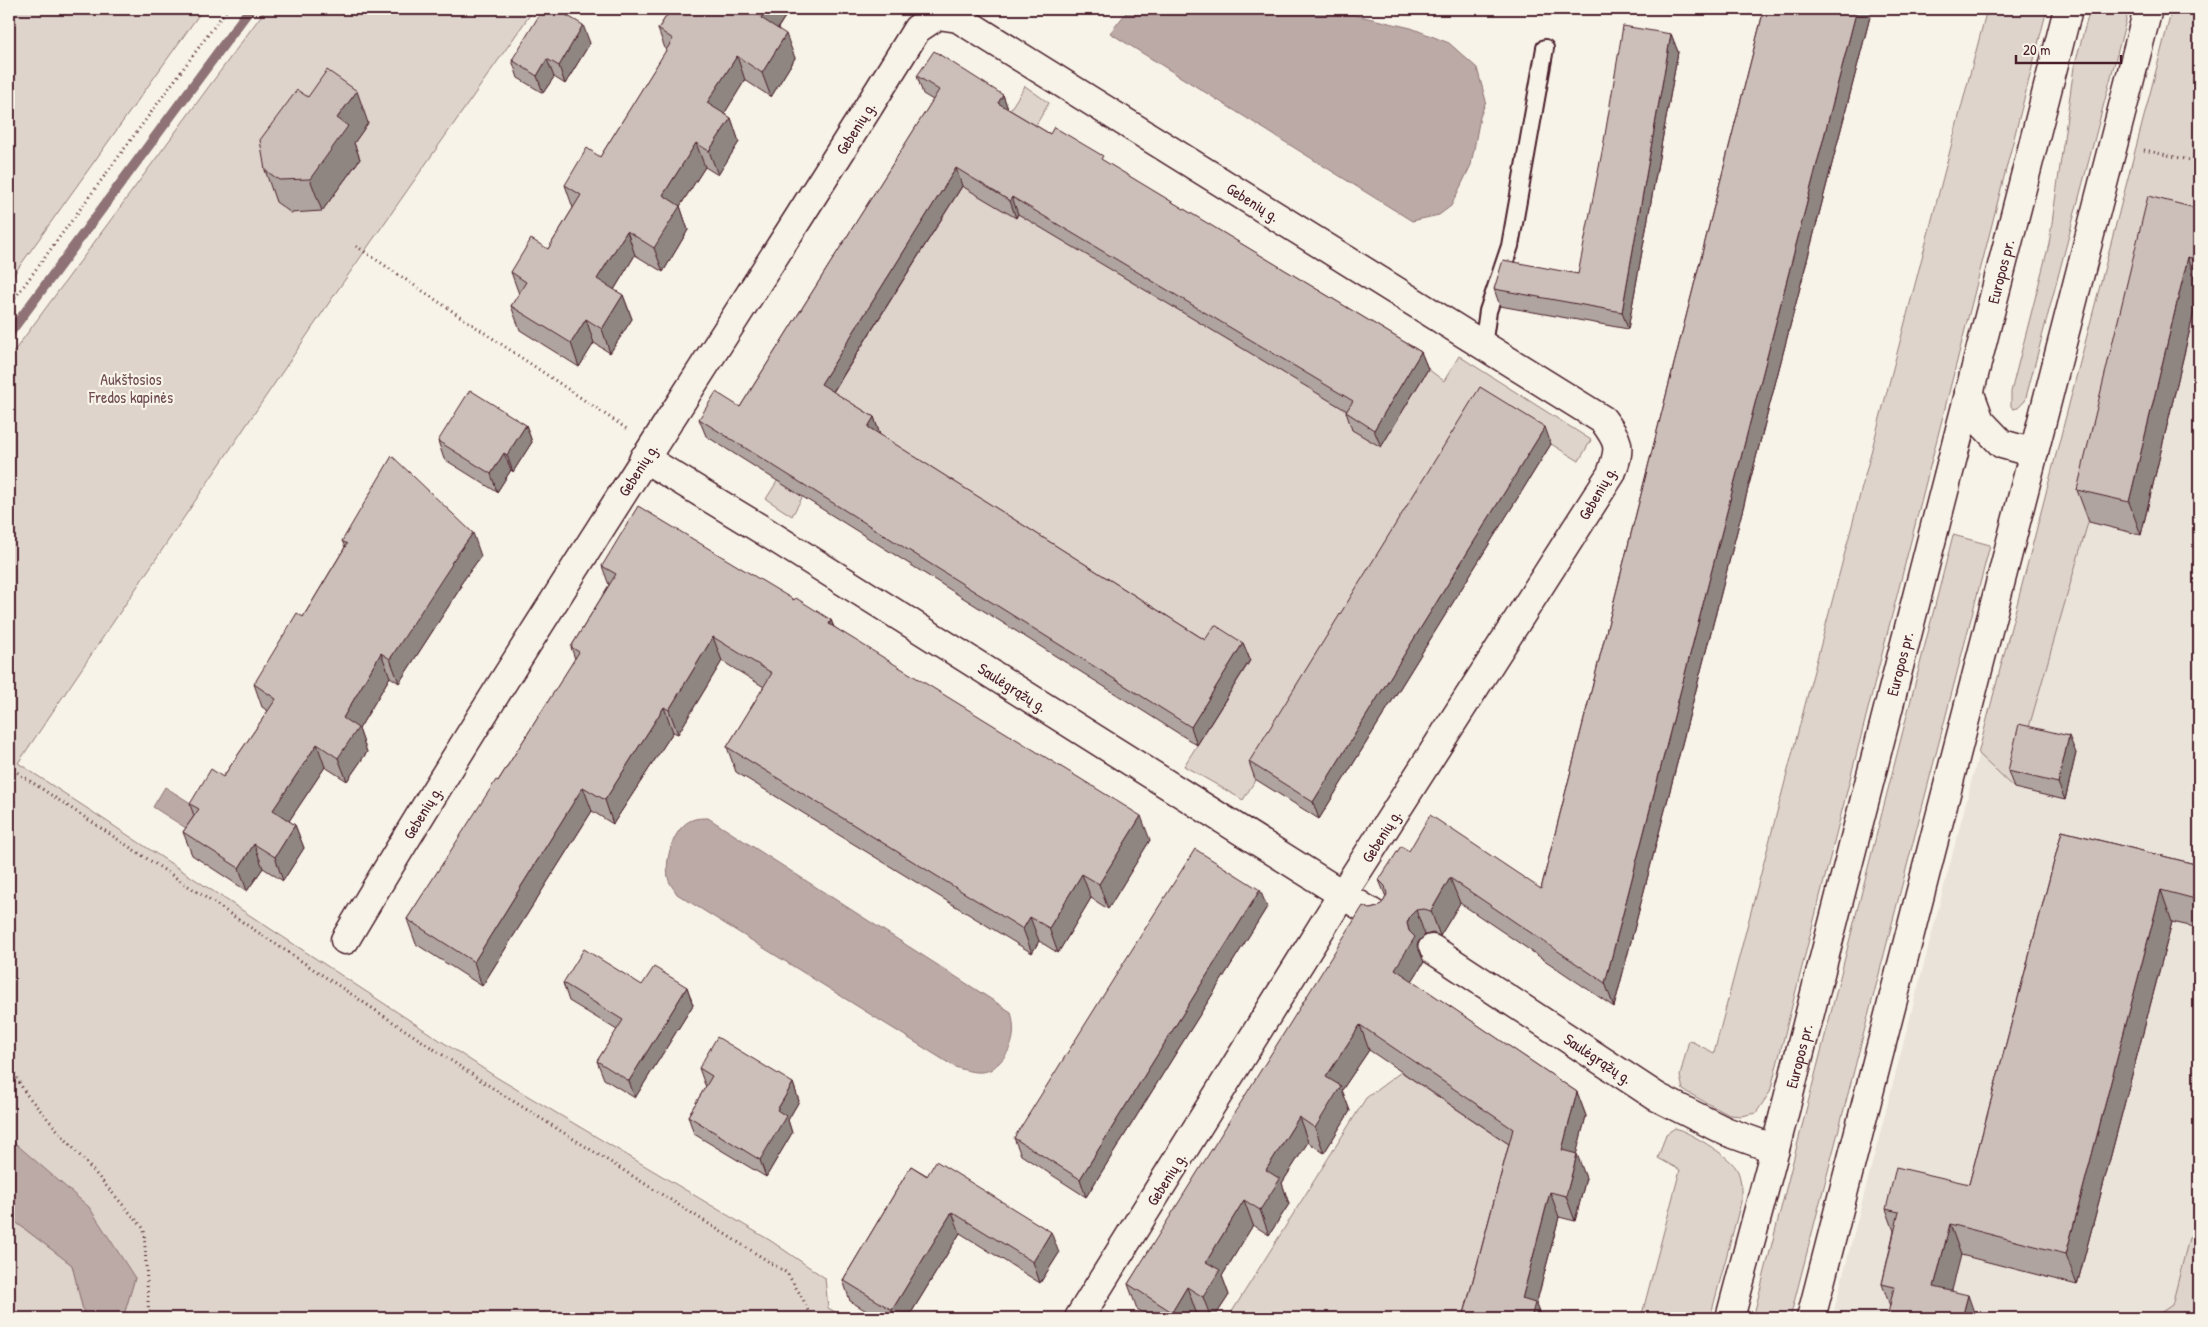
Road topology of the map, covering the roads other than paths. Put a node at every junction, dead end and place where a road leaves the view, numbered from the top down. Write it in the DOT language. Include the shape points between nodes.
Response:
graph roads {
  1 [pos="2068,9"];
  2 [pos="2148,9"];
  3 [pos="1545,48"];
  4 [pos="1483,346"];
  5 [pos="1969,391"];
  6 [pos="648,452"];
  7 [pos="2034,453"];
  8 [pos="1344,894"];
  9 [pos="1380,918"];
  10 [pos="344,940"];
  11 [pos="1432,949"];
  12 [pos="1775,1149"];
  13 [pos="1080,1318"];
  14 [pos="1730,1318"];
  15 [pos="1811,1318"];
  1 -- 5 [label="street, Europos pr."];
  2 -- 7 [label="street"];
  3 -- 4 [label="lane" via="1510,246 1488,311"];
  4 -- 6 [label="street, Gebenių g." via="958,18 938,15 917,29"];
  4 -- 8 [label="street, Gebenių g." via="1603,420 1615,437 1618,454 1611,474"];
  5 -- 7 [label="street" via="1980,421 2002,444"];
  5 -- 12 [label="street, Europos pr."];
  6 -- 8 [label="street, Saulėgrąžų g." via="764,530"];
  6 -- 10 [label="street, Gebenių g."];
  7 -- 15 [label="street"];
  8 -- 9 [label="street, Saulėgrąžų g."];
  8 -- 13 [label="street, Gebenių g."];
  11 -- 12 [label="street, Saulėgrąžų g." via="1657,1097 1725,1131"];
  12 -- 14 [label="street, Europos pr."];
}
